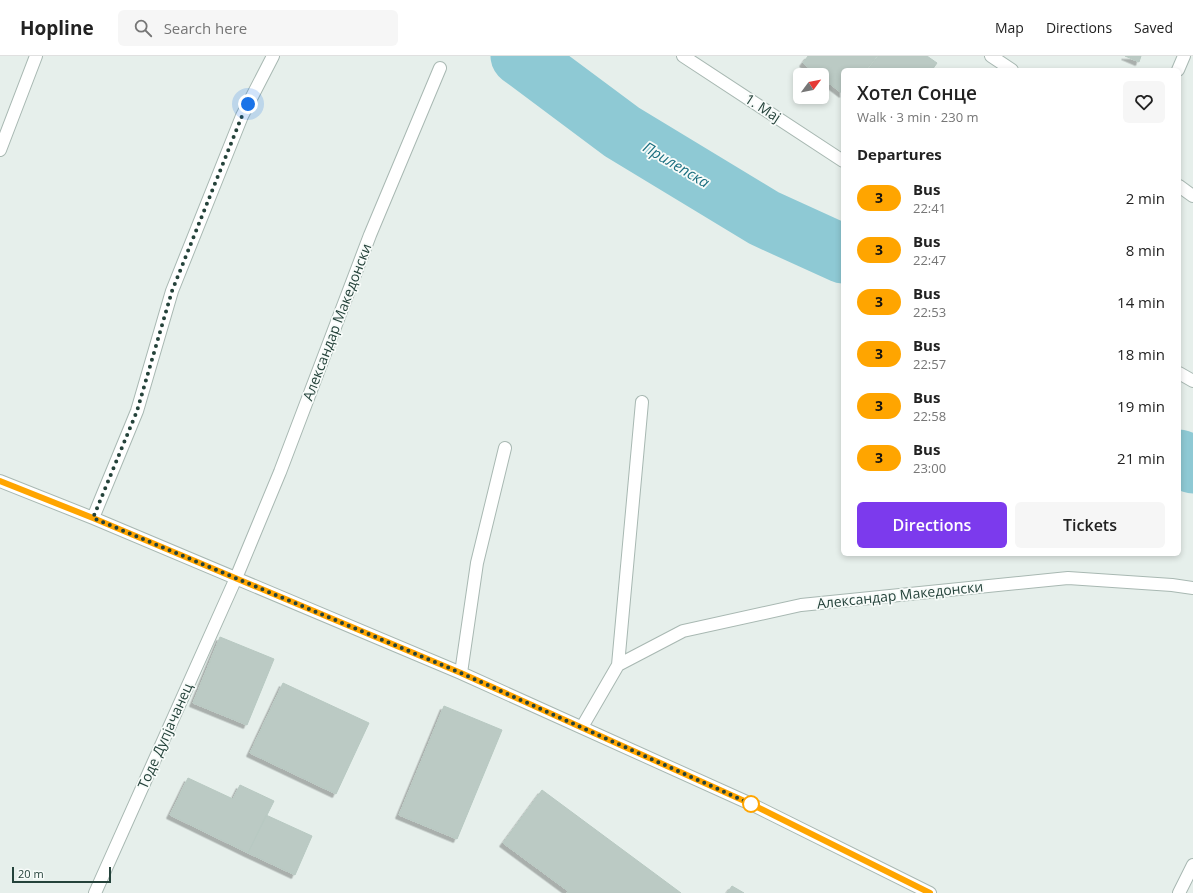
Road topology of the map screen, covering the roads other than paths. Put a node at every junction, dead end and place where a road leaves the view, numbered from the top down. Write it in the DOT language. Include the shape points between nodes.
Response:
graph roads {
  1 [pos="36,56"];
  2 [pos="273,56"];
  3 [pos="683,56"];
  4 [pos="992,56"];
  5 [pos="1184,56"];
  6 [pos="440,68"];
  7 [pos="1009,68"];
  8 [pos="1179,68"];
  9 [pos="0,150"];
  10 [pos="841,160"];
  11 [pos="1181,187"];
  12 [pos="1193,196"];
  13 [pos="1181,374"];
  14 [pos="1193,381"];
  15 [pos="642,402"];
  16 [pos="505,448"];
  17 [pos="0,481"];
  18 [pos="93,518"];
  19 [pos="236,578"];
  20 [pos="1193,588"];
  21 [pos="618,665"];
  22 [pos="461,673"];
  23 [pos="582,727"];
  24 [pos="1193,865"];
  25 [pos="95,893"];
  26 [pos="930,893"];
  27 [pos="1179,893"];
  1 -- 9 [label="street"];
  2 -- 18 [label="street" via="242,116 172,291 137,411"];
  3 -- 10 [label="street, 1. Мај"];
  4 -- 7 [label="street"];
  5 -- 8 [label="street"];
  6 -- 19 [label="street, Александар Македонски" via="370,235 280,472"];
  11 -- 12 [label="street"];
  13 -- 14 [label="street"];
  15 -- 21 [label="street"];
  16 -- 22 [label="street" via="477,563"];
  17 -- 18 [label="street"];
  18 -- 19 [label="street"];
  19 -- 22 [label="street"];
  19 -- 25 [label="street, Тоде Дупјачанец"];
  20 -- 21 [label="street, Александар Македонски" via="1068,578 801,605 683,631"];
  21 -- 23 [label="street"];
  22 -- 23 [label="street"];
  23 -- 26 [label="street" via="751,804"];
  24 -- 27 [label="street"];
}
